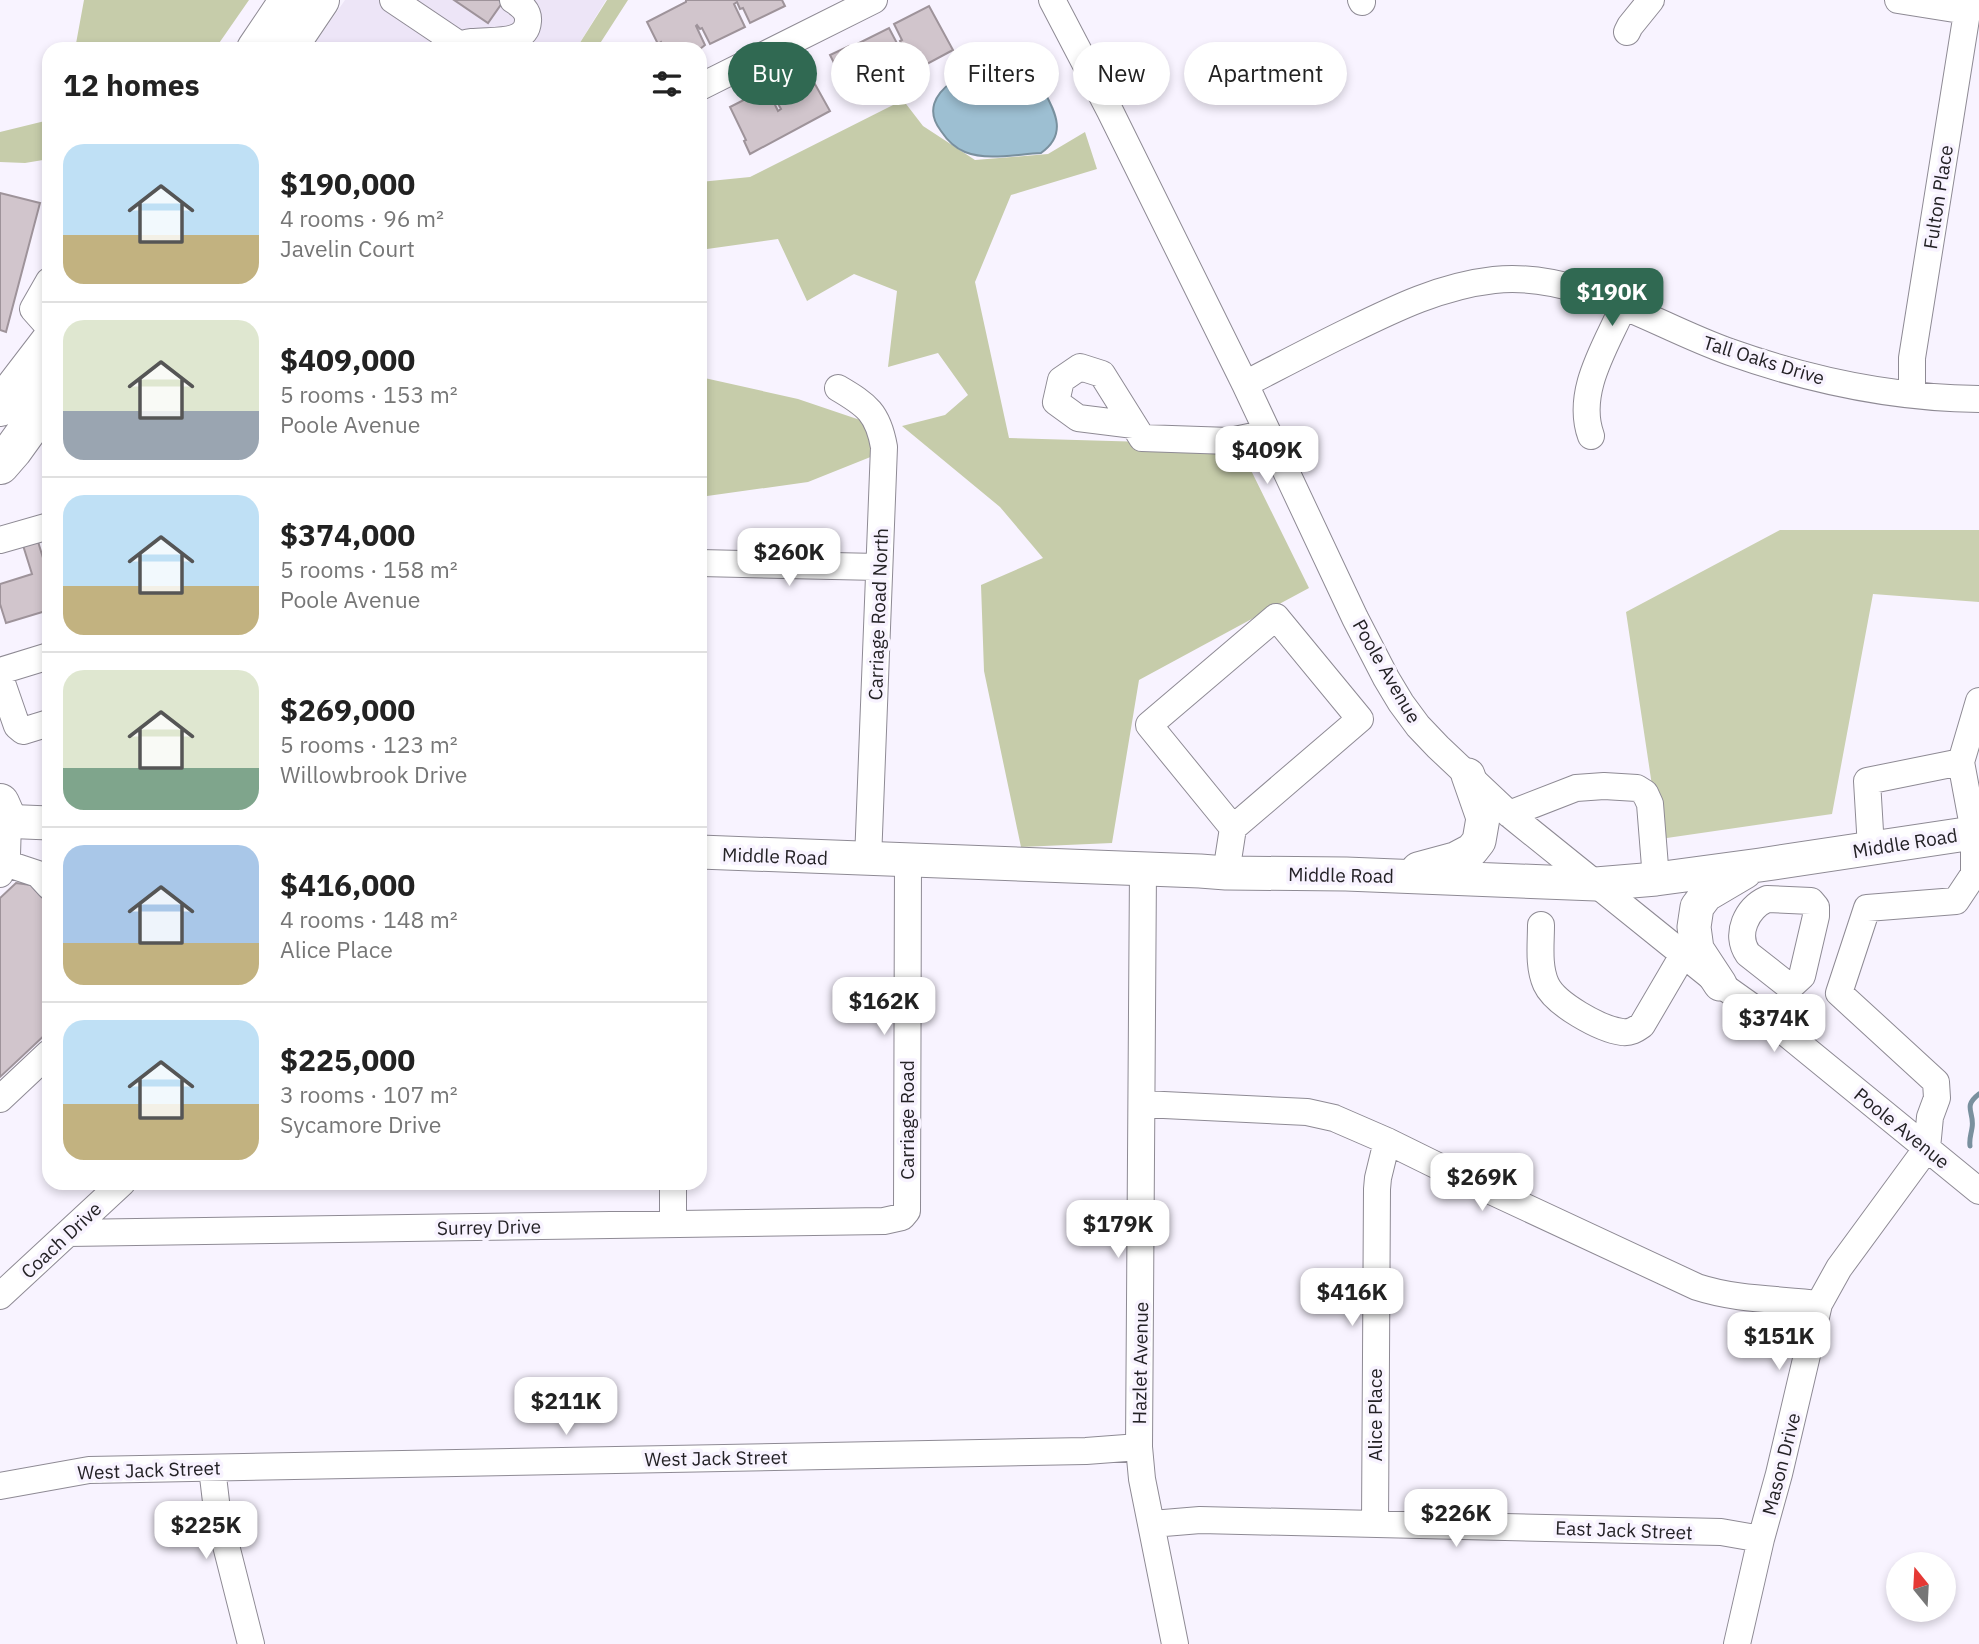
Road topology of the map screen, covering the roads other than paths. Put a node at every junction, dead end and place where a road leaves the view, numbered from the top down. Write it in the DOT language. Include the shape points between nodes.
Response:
graph roads {
  1 [pos="289,0"];
  2 [pos="320,0"];
  3 [pos="513,0"];
  4 [pos="531,0"];
  5 [pos="874,0"];
  6 [pos="1052,0"];
  7 [pos="1651,0"];
  8 [pos="1898,0"];
  9 [pos="396,1"];
  10 [pos="1968,6"];
  11 [pos="1627,33"];
  12 [pos="261,42"];
  13 [pos="292,42"];
  14 [pos="456,42"];
  15 [pos="466,42"];
  16 [pos="528,42"];
  17 [pos="707,84"];
  18 [pos="42,293"];
  19 [pos="1623,307"];
  20 [pos="42,319"];
  21 [pos="42,353"];
  22 [pos="1245,384"];
  23 [pos="838,388"];
  24 [pos="1912,394"];
  25 [pos="1979,399"];
  26 [pos="0,407"];
  27 [pos="42,409"];
  28 [pos="1134,425"];
  29 [pos="1268,433"];
  30 [pos="1591,436"];
  31 [pos="0,465"];
  32 [pos="42,528"];
  33 [pos="0,540"];
  34 [pos="707,563"];
  35 [pos="879,567"];
  36 [pos="42,658"];
  37 [pos="0,671"];
  38 [pos="0,677"];
  39 [pos="1979,701"];
  40 [pos="42,725"];
  41 [pos="1961,762"];
  42 [pos="1468,775"];
  43 [pos="1509,814"];
  44 [pos="3,815"];
  45 [pos="42,822"];
  46 [pos="1233,828"];
  47 [pos="1977,832"];
  48 [pos="1871,848"];
  49 [pos="707,852"];
  50 [pos="868,860"];
  51 [pos="908,862"];
  52 [pos="1760,865"];
  53 [pos="3,869"];
  54 [pos="1143,869"];
  55 [pos="1226,873"];
  56 [pos="1392,876"];
  57 [pos="42,878"];
  58 [pos="1656,879"];
  59 [pos="1596,884"];
  60 [pos="1767,899"];
  61 [pos="1541,925"];
  62 [pos="1683,955"];
  63 [pos="1720,984"];
  64 [pos="1790,987"];
  65 [pos="1765,1016"];
  66 [pos="42,1060"];
  67 [pos="0,1099"];
  68 [pos="1143,1104"];
  69 [pos="1387,1141"];
  70 [pos="1927,1148"];
  71 [pos="114,1190"];
  72 [pos="673,1190"];
  73 [pos="1979,1191"];
  74 [pos="907,1211"];
  75 [pos="673,1224"];
  76 [pos="68,1233"];
  77 [pos="0,1296"];
  78 [pos="1819,1304"];
  79 [pos="1139,1447"];
  80 [pos="212,1468"];
  81 [pos="0,1486"];
  82 [pos="1375,1523"];
  83 [pos="1152,1524"];
  84 [pos="1761,1539"];
  85 [pos="251,1644"];
  86 [pos="1175,1644"];
  87 [pos="1737,1644"];
  1 -- 12 [label="highway"];
  2 -- 13 [label="highway"];
  3 -- 15 [label="street" via="528,15 522,34 510,40"];
  4 -- 16 [label="street" via="538,12 538,25"];
  5 -- 17 [label="street"];
  6 -- 22 [label="street, Poole Avenue"];
  7 -- 11 [label="street"];
  8 -- 10 [label="street"];
  9 -- 14 [label="street"];
  10 -- 24 [label="street, Fulton Place" via="1912,358"];
  18 -- 20 [label="street" via="33,309"];
  19 -- 22 [label="street, Tall Oaks Drive" via="1556,284 1513,279 1462,285 1403,304"];
  19 -- 24 [label="street, Tall Oaks Drive" via="1696,339 1779,367"];
  19 -- 30 [label="street" via="1591,379 1586,406"];
  21 -- 26 [label="highway"];
  22 -- 29 [label="street, Poole Avenue"];
  23 -- 35 [label="street, Carriage Road North" via="862,402 881,430"];
  24 -- 25 [label="street, Tall Oaks Drive"];
  27 -- 31 [label="highway"];
  28 -- 29 [label="street" via="1142,438 1230,441"];
  29 -- 42 [label="street, Poole Avenue" via="1355,618 1401,703"];
  32 -- 33 [label="street"];
  34 -- 35 [label="street"];
  35 -- 50 [label="street, Carriage Road North"];
  36 -- 37 [label="street"];
  38 -- 40 [label="street" via="17,726 23,731"];
  39 -- 41 [label="street"];
  41 -- 47 [label="street"];
  41 -- 48 [label="street" via="1867,780"];
  42 -- 43 [label="street, Poole Avenue"];
  42 -- 56 [label="main road" via="1483,818 1479,841 1455,859"];
  43 -- 58 [label="street" via="1576,788 1637,788 1650,804"];
  43 -- 59 [label="street, Poole Avenue"];
  44 -- 45 [label="main road"];
  44 -- 53 [label="street" via="8,848"];
  46 -- 46 [label="street" via="1149,725 1276,617 1360,719"];
  46 -- 55 [label="street"];
  47 -- 48 [label="main road, Middle Road"];
  47 -- 70 [label="street" via="1974,873 1956,901 1867,908 1839,993 1937,1082"];
  48 -- 52 [label="main road, Middle Road"];
  49 -- 50 [label="main road, Middle Road"];
  50 -- 51 [label="main road, Middle Road"];
  51 -- 54 [label="main road, Middle Road"];
  51 -- 74 [label="street, Carriage Road"];
  52 -- 58 [label="main road, Middle Road"];
  52 -- 60 [label="street"];
  52 -- 63 [label="main road" via="1706,895 1697,907 1697,949"];
  53 -- 57 [label="street"];
  54 -- 55 [label="main road, Middle Road"];
  54 -- 68 [label="street, Hazlet Avenue"];
  55 -- 56 [label="main road, Middle Road"];
  56 -- 59 [label="main road, Middle Road"];
  58 -- 59 [label="main road, Middle Road"];
  59 -- 62 [label="street, Poole Avenue"];
  60 -- 64 [label="street" via="1745,920 1743,947"];
  60 -- 64 [label="street" via="1811,901 1816,907 1802,976"];
  61 -- 62 [label="street" via="1541,966 1553,996 1595,1022 1623,1032 1642,1025"];
  62 -- 63 [label="street, Poole Avenue"];
  63 -- 65 [label="street, Poole Avenue"];
  64 -- 65 [label="street"];
  65 -- 70 [label="street, Poole Avenue"];
  66 -- 67 [label="street"];
  68 -- 69 [label="street" via="1307,1112 1334,1118"];
  68 -- 79 [label="street, Hazlet Avenue"];
  69 -- 78 [label="street" via="1697,1287 1732,1296"];
  69 -- 82 [label="street, Alice Place" via="1377,1189"];
  70 -- 73 [label="street, Poole Avenue"];
  70 -- 78 [label="street, Mason Drive" via="1839,1268"];
  71 -- 76 [label="street, Coach Drive"];
  72 -- 75 [label="street"];
  74 -- 75 [label="street, Surrey Drive" via="902,1217 884,1221"];
  75 -- 76 [label="street, Surrey Drive"];
  76 -- 77 [label="street, Coach Drive"];
  78 -- 84 [label="street, Mason Drive"];
  79 -- 80 [label="street, West Jack Street"];
  79 -- 83 [label="street, Hazlet Avenue"];
  80 -- 81 [label="street, West Jack Street" via="89,1470"];
  80 -- 85 [label="street"];
  82 -- 83 [label="street, East Jack Street" via="1200,1520"];
  82 -- 84 [label="street, East Jack Street" via="1721,1532"];
  83 -- 86 [label="street, Hazlet Avenue"];
  84 -- 87 [label="street, Mason Drive"];
}
